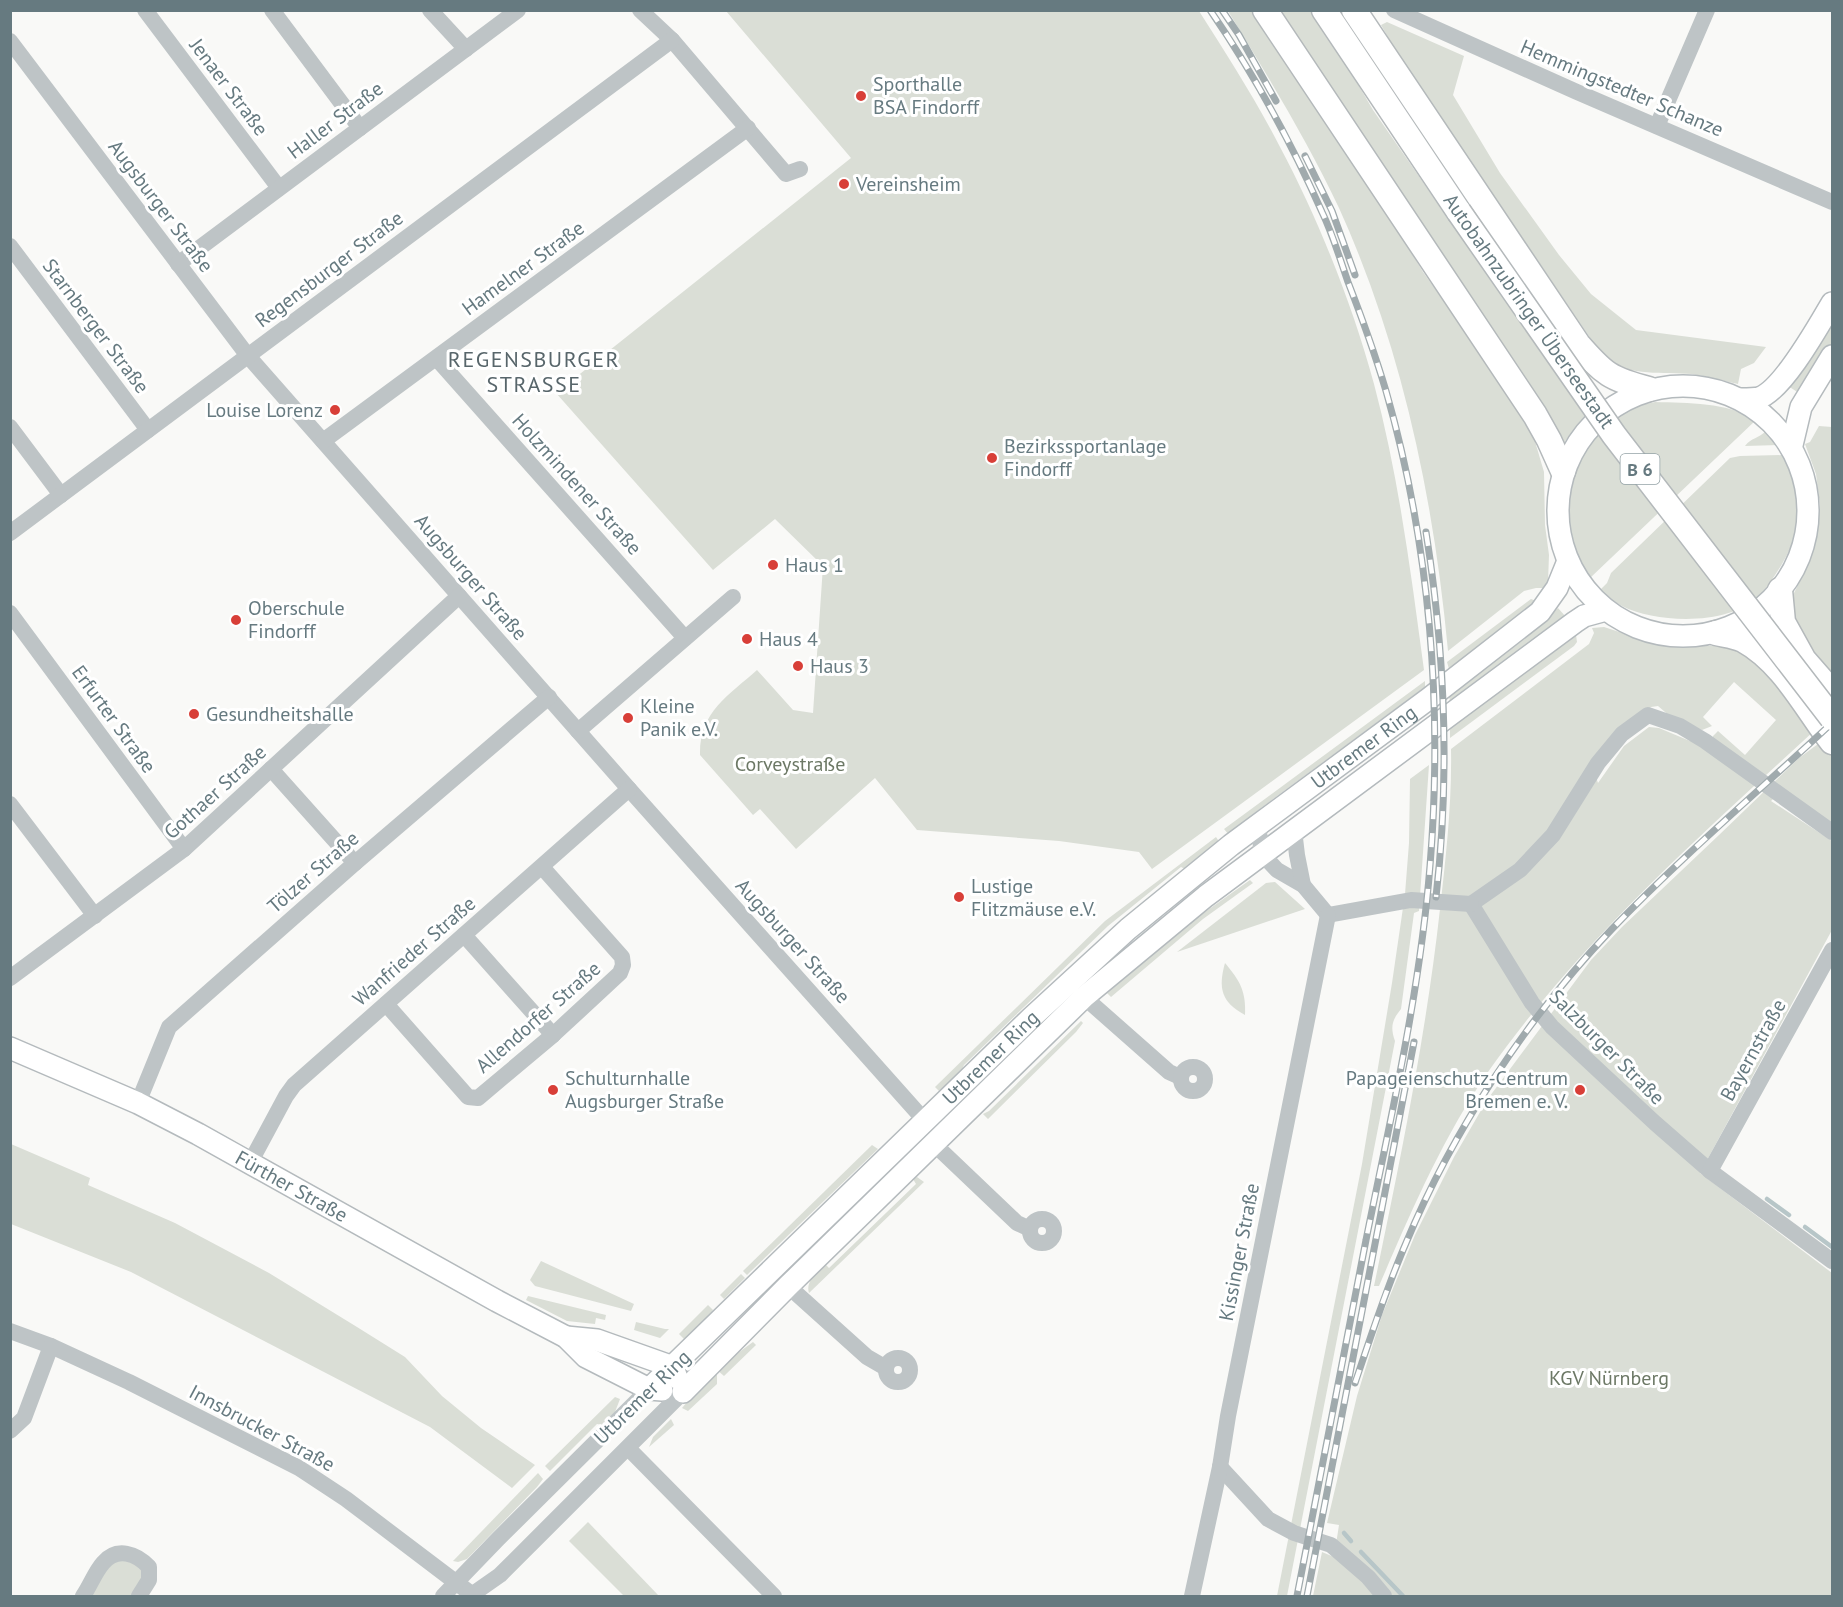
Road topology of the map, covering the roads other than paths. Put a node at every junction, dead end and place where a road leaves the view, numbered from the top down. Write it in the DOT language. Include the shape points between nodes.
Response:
graph roads {
  1 [pos="145,10"];
  2 [pos="272,10"];
  3 [pos="430,10"];
  4 [pos="518,10"];
  5 [pos="640,10"];
  6 [pos="1265,10"];
  7 [pos="1324,10"];
  8 [pos="1354,10"];
  9 [pos="1707,10"];
  10 [pos="1395,11"];
  11 [pos="672,40"];
  12 [pos="10,41"];
  13 [pos="466,50"];
  14 [pos="1657,126"];
  15 [pos="360,128"];
  16 [pos="748,128"];
  17 [pos="795,176"];
  18 [pos="279,188"];
  19 [pos="1833,202"];
  20 [pos="10,246"];
  21 [pos="178,264"];
  22 [pos="1833,303"];
  23 [pos="248,356"];
  24 [pos="1833,356"];
  25 [pos="436,359"];
  26 [pos="1649,389"];
  27 [pos="1741,399"];
  28 [pos="10,427"];
  29 [pos="148,430"];
  30 [pos="323,441"];
  31 [pos="1792,445"];
  32 [pos="1563,471"];
  33 [pos="61,495"];
  34 [pos="10,533"];
  35 [pos="1568,561"];
  36 [pos="1780,590"];
  37 [pos="459,596"];
  38 [pos="733,597"];
  39 [pos="1606,610"];
  40 [pos="10,614"];
  41 [pos="1716,633"];
  42 [pos="685,638"];
  43 [pos="1833,692"];
  44 [pos="549,697"];
  45 [pos="1833,717"];
  46 [pos="578,731"];
  47 [pos="1833,742"];
  48 [pos="271,769"];
  49 [pos="629,789"];
  50 [pos="10,804"];
  51 [pos="1258,825"];
  52 [pos="1294,830"];
  53 [pos="1833,832"];
  54 [pos="184,849"];
  55 [pos="1262,854"];
  56 [pos="355,863"];
  57 [pos="542,867"];
  58 [pos="1303,885"];
  59 [pos="1471,904"];
  60 [pos="1328,915"];
  61 [pos="94,916"];
  62 [pos="464,935"];
  63 [pos="1833,950"];
  64 [pos="10,978"];
  65 [pos="1084,997"];
  66 [pos="386,1004"];
  67 [pos="553,1035"];
  68 [pos="10,1048"];
  69 [pos="1180,1077"];
  70 [pos="138,1103"];
  71 [pos="925,1121"];
  72 [pos="934,1144"];
  73 [pos="250,1163"];
  74 [pos="1710,1171"];
  75 [pos="1030,1228"];
  76 [pos="1833,1261"];
  77 [pos="788,1286"];
  78 [pos="10,1331"];
  79 [pos="566,1337"];
  80 [pos="51,1346"];
  81 [pos="673,1366"];
  82 [pos="886,1368"];
  83 [pos="649,1389"];
  84 [pos="683,1392"];
  85 [pos="10,1431"];
  86 [pos="628,1448"];
  87 [pos="1220,1467"];
  88 [pos="455,1581"];
  89 [pos="83,1596"];
  90 [pos="139,1596"];
  91 [pos="443,1596"];
  92 [pos="473,1596"];
  93 [pos="774,1596"];
  94 [pos="1192,1596"];
  95 [pos="1384,1596"];
  1 -- 18 [label="street, Jenaer Straße"];
  2 -- 15 [label="street"];
  3 -- 13 [label="street"];
  4 -- 13 [label="street, Haller Straße"];
  5 -- 11 [label="street"];
  6 -- 32 [label="highway" via="1534,415"];
  7 -- 45 [label="highway, Autobahnzubringer Überseestadt / B 6, bridge" via="1614,435"];
  8 -- 26 [label="highway" via="1578,344 1600,369 1620,382"];
  9 -- 14 [label="street"];
  10 -- 14 [label="street, Hemmingstedter Schanze"];
  11 -- 16 [label="street"];
  11 -- 23 [label="street, Regensburger Straße"];
  12 -- 21 [label="street, Augsburger Straße"];
  13 -- 15 [label="street, Haller Straße"];
  14 -- 19 [label="street, Hemmingstedter Schanze"];
  15 -- 18 [label="street, Haller Straße"];
  16 -- 17 [label="street"];
  16 -- 25 [label="street, Hamelner Straße"];
  18 -- 21 [label="street, Haller Straße"];
  20 -- 29 [label="street, Starnberger Straße"];
  21 -- 23 [label="street, Augsburger Straße"];
  22 -- 27 [label="main road" via="1776,386 1760,398"];
  23 -- 29 [label="street, Regensburger Straße"];
  23 -- 30 [label="street, Augsburger Straße"];
  24 -- 31 [label="main road" via="1801,407"];
  25 -- 30 [label="street, Hamelner Straße"];
  25 -- 42 [label="street, Holzmindener Straße"];
  26 -- 27 [label="main road" via="1691,388"];
  26 -- 32 [label="main road" via="1606,410 1588,427"];
  27 -- 31 [label="main road" via="1767,416"];
  28 -- 33 [label="street"];
  29 -- 33 [label="street, Regensburger Straße"];
  30 -- 37 [label="street, Augsburger Straße"];
  31 -- 36 [label="main road" via="1805,480 1809,510 1796,566"];
  32 -- 35 [label="main road" via="1557,501 1559,531"];
  33 -- 34 [label="street, Regensburger Straße"];
  35 -- 39 [label="main road" via="1584,588"];
  35 -- 51 [label="main road, Utbremer Ring" via="1557,588 1540,612"];
  36 -- 41 [label="main road" via="1752,615"];
  36 -- 43 [label="highway" via="1783,622 1804,660"];
  37 -- 44 [label="street, Augsburger Straße"];
  37 -- 48 [label="street, Gothaer Straße"];
  38 -- 42 [label="street"];
  39 -- 41 [label="main road" via="1631,625 1660,634"];
  39 -- 52 [label="main road, Utbremer Ring" via="1584,616"];
  40 -- 54 [label="street, Erfurter Straße"];
  41 -- 47 [label="highway" via="1741,639 1765,655"];
  42 -- 46 [label="street"];
  44 -- 46 [label="street, Augsburger Straße"];
  44 -- 56 [label="street, Tölzer Straße"];
  46 -- 49 [label="street, Augsburger Straße"];
  48 -- 54 [label="street, Gothaer Straße"];
  48 -- 56 [label="street"];
  49 -- 57 [label="street, Wanfrieder Straße"];
  49 -- 71 [label="street, Augsburger Straße"];
  50 -- 61 [label="street"];
  51 -- 55 [label="street"];
  51 -- 71 [label="main road, Utbremer Ring" via="1128,929"];
  52 -- 55 [label="main road, Utbremer Ring"];
  52 -- 58 [label="street"];
  53 -- 59 [label="street" via="1705,741 1680,726 1648,715 1622,734 1598,763 1553,836 1520,870"];
  54 -- 61 [label="street, Gothaer Straße"];
  55 -- 58 [label="street" via="1277,870"];
  55 -- 65 [label="main road, Utbremer Ring"];
  56 -- 70 [label="street, Tölzer Straße" via="169,1027"];
  57 -- 62 [label="street, Wanfrieder Straße"];
  57 -- 67 [label="street, Allendorfer Straße" via="622,957 623,965 620,973"];
  58 -- 60 [label="street"];
  59 -- 60 [label="street" via="1411,900"];
  59 -- 74 [label="street, Salzburger Straße" via="1532,1003 1552,1027"];
  60 -- 87 [label="street, Kissinger Straße"];
  61 -- 64 [label="street, Gothaer Straße"];
  62 -- 66 [label="street, Wanfrieder Straße"];
  62 -- 67 [label="street"];
  63 -- 74 [label="street, Bayernstraße"];
  65 -- 69 [label="street" via="1169,1072"];
  65 -- 72 [label="main road, Utbremer Ring"];
  66 -- 67 [label="street, Allendorfer Straße" via="468,1097 478,1098"];
  66 -- 73 [label="street, Wanfrieder Straße" via="294,1085"];
  68 -- 70 [label="main road, Fürther Straße"];
  70 -- 73 [label="main road, Fürther Straße"];
  71 -- 81 [label="main road, Utbremer Ring"];
  72 -- 75 [label="street" via="1017,1223"];
  72 -- 77 [label="main road, Utbremer Ring"];
  73 -- 79 [label="main road, Fürther Straße"];
  74 -- 76 [label="street, Salzburger Straße"];
  77 -- 82 [label="street" via="867,1357"];
  77 -- 84 [label="main road, Utbremer Ring"];
  78 -- 80 [label="street, Innsbrucker Straße"];
  79 -- 81 [label="main road, Fürther Straße" via="597,1340"];
  79 -- 83 [label="main road, Fürther Straße" via="586,1357"];
  80 -- 85 [label="street" via="24,1418"];
  80 -- 88 [label="street, Innsbrucker Straße" via="299,1468"];
  81 -- 83 [label="main road, Utbremer Ring"];
  81 -- 84 [label="main road"];
  83 -- 84 [label="main road, Fürther Straße"];
  83 -- 88 [label="street, Utbremer Ring"];
  84 -- 86 [label="street, Utbremer Ring"];
  86 -- 92 [label="street, Utbremer Ring" via="500,1575"];
  86 -- 93 [label="street"];
  87 -- 94 [label="street, Kissinger Straße"];
  87 -- 95 [label="street" via="1268,1519 1294,1533 1331,1545 1348,1557"];
  88 -- 91 [label="street, Utbremer Ring"];
  88 -- 92 [label="street, Innsbrucker Straße"];
  89 -- 90 [label="street" via="103,1562 128,1553 140,1557 149,1567 149,1580"];
}
